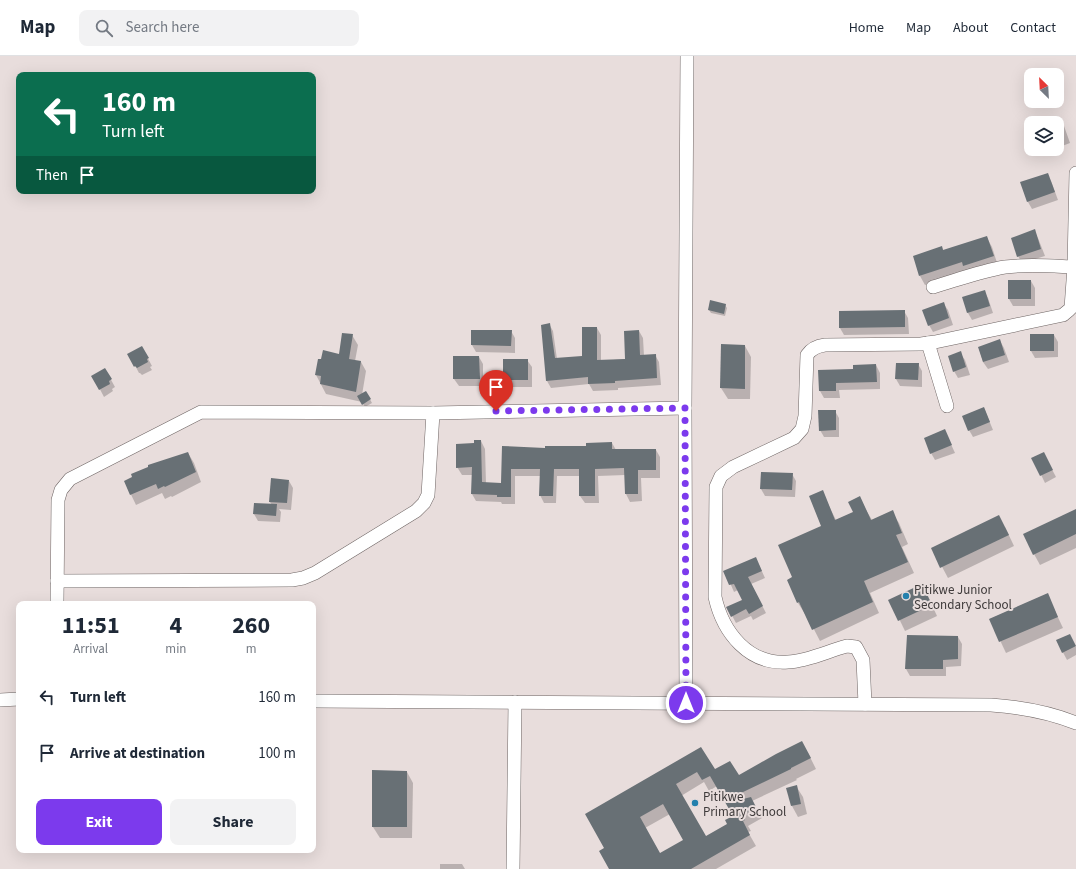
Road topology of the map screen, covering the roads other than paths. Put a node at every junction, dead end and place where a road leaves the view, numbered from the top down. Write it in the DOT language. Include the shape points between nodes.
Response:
graph roads {
  1 [pos="687,56"];
  2 [pos="1076,173"];
  3 [pos="1074,267"];
  4 [pos="933,288"];
  5 [pos="928,343"];
  6 [pos="947,406"];
  7 [pos="685,408"];
  8 [pos="433,412"];
  9 [pos="57,581"];
  10 [pos="56,601"];
  11 [pos="16,699"];
  12 [pos="0,700"];
  13 [pos="316,701"];
  14 [pos="515,702"];
  15 [pos="686,703"];
  16 [pos="865,704"];
  17 [pos="1076,723"];
  18 [pos="513,869"];
  1 -- 7 [label="street"];
  2 -- 3 [label="street"];
  3 -- 4 [label="street" via="1006,267"];
  3 -- 5 [label="street" via="1071,308 1067,313"];
  5 -- 6 [label="street"];
  5 -- 16 [label="street" via="824,345 814,348 807,355 805,416 800,433 730,469 721,476 716,487 714,598 725,626 747,651 767,660 788,662 847,646 856,647 863,660"];
  7 -- 8 [label="street"];
  7 -- 15 [label="street"];
  8 -- 9 [label="street" via="428,495 424,503 416,511 315,573 292,580"];
  8 -- 9 [label="street" via="201,412 70,479 61,490 58,500"];
  9 -- 10 [label="street"];
  11 -- 12 [label="street"];
  13 -- 14 [label="street"];
  14 -- 15 [label="street"];
  14 -- 18 [label="street"];
  15 -- 16 [label="street"];
  16 -- 17 [label="street" via="991,705 1042,712"];
}
